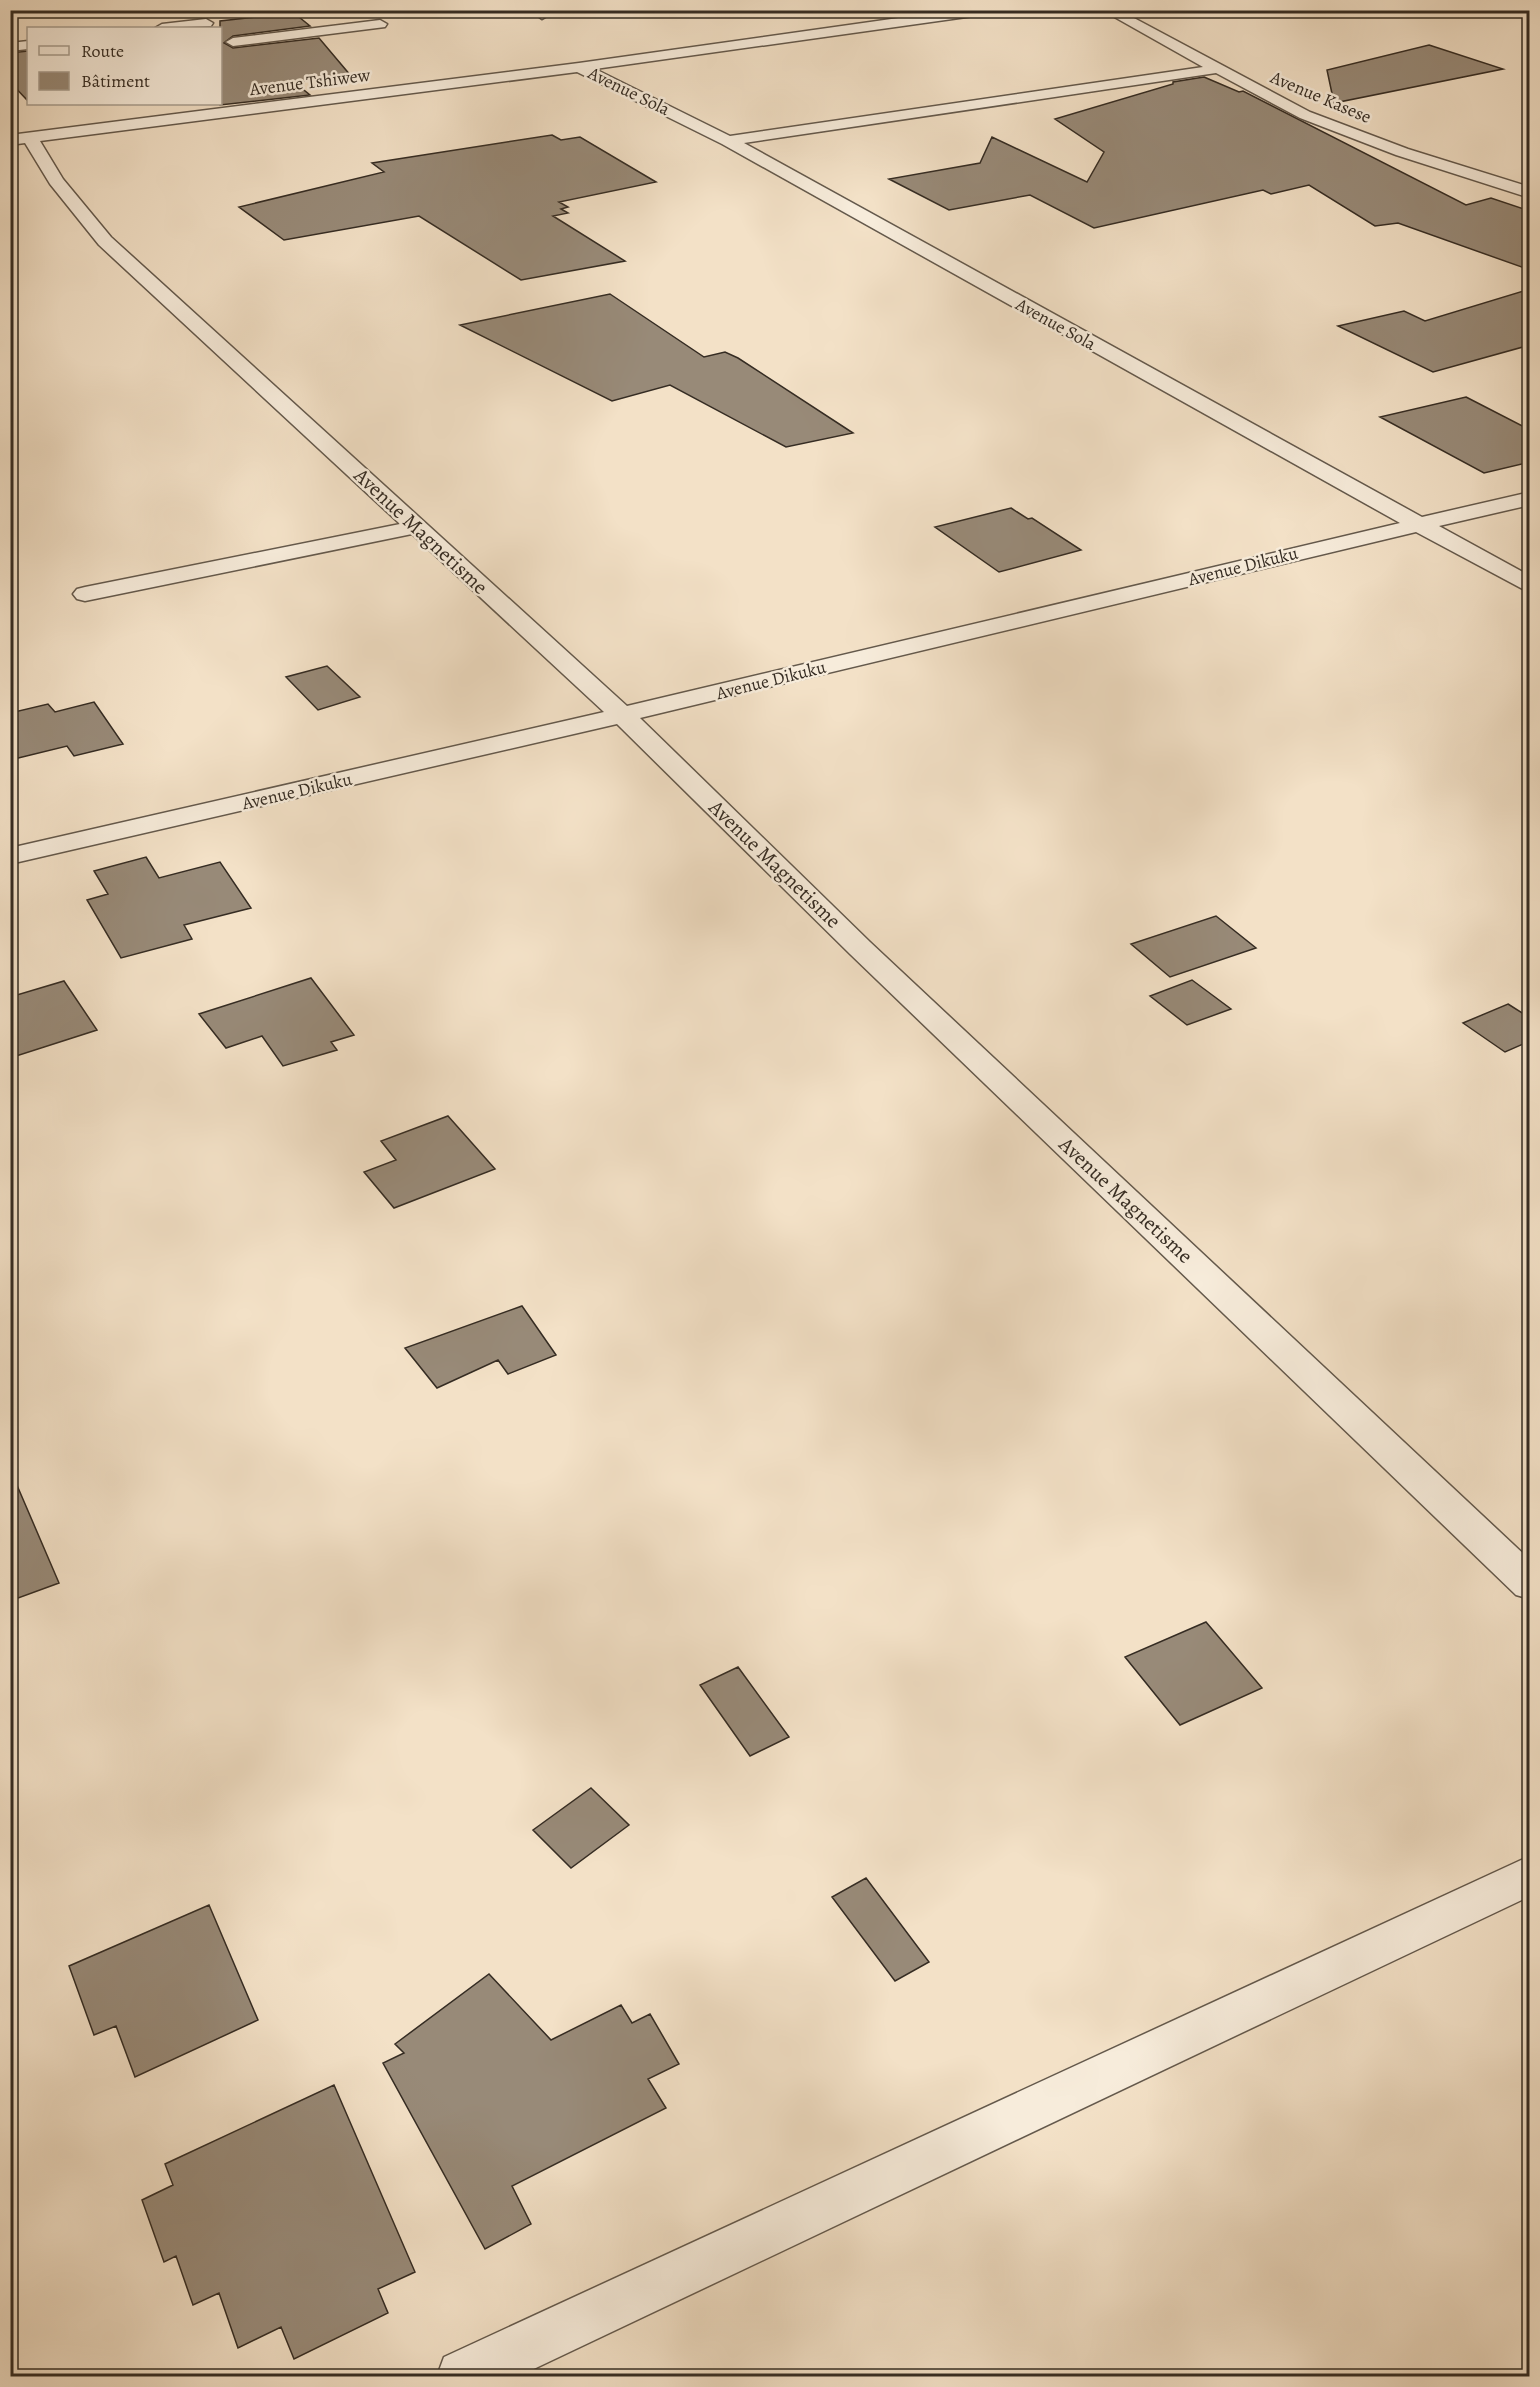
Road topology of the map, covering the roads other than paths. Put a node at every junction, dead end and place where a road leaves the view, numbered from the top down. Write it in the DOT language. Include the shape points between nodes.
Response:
graph roads {
  1 [pos="189,10"];
  2 [pos="988,10"];
  3 [pos="1108,10"];
  4 [pos="380,24"];
  5 [pos="210,26"];
  6 [pos="186,27"];
  7 [pos="222,34"];
  8 [pos="233,42"];
  9 [pos="27,45"];
  10 [pos="10,47"];
  11 [pos="252,58"];
  12 [pos="579,67"];
  13 [pos="1217,69"];
  14 [pos="20,139"];
  15 [pos="729,141"];
  16 [pos="1530,193"];
  17 [pos="1530,498"];
  18 [pos="1416,524"];
  19 [pos="416,527"];
  20 [pos="1530,586"];
  21 [pos="85,594"];
  22 [pos="622,716"];
  23 [pos="10,856"];
  24 [pos="1530,1584"];
  25 [pos="1530,1875"];
  26 [pos="463,2376"];
  1 -- 5 [label="street"];
  2 -- 12 [label="street, Avenue Tshiwew"];
  3 -- 13 [label="street, Avenue Kasese"];
  4 -- 8 [label="street"];
  5 -- 6 [label="street"];
  7 -- 8 [label="street"];
  8 -- 11 [label="street"];
  9 -- 10 [label="street"];
  12 -- 14 [label="street, Avenue Tshiwew"];
  12 -- 15 [label="street, Avenue Sola"];
  13 -- 15 [label="street"];
  13 -- 16 [label="street, Avenue Kasese" via="1305,115 1402,152"];
  14 -- 19 [label="street, Avenue Magnetisme" via="105,241"];
  15 -- 18 [label="street, Avenue Sola"];
  17 -- 18 [label="street, Avenue Dikuku"];
  18 -- 20 [label="street, Avenue Sola"];
  18 -- 22 [label="street, Avenue Dikuku"];
  19 -- 21 [label="street"];
  19 -- 22 [label="street, Avenue Magnetisme"];
  22 -- 23 [label="street, Avenue Dikuku"];
  22 -- 24 [label="street, Avenue Magnetisme" via="860,948"];
  25 -- 26 [label="street"];
}
